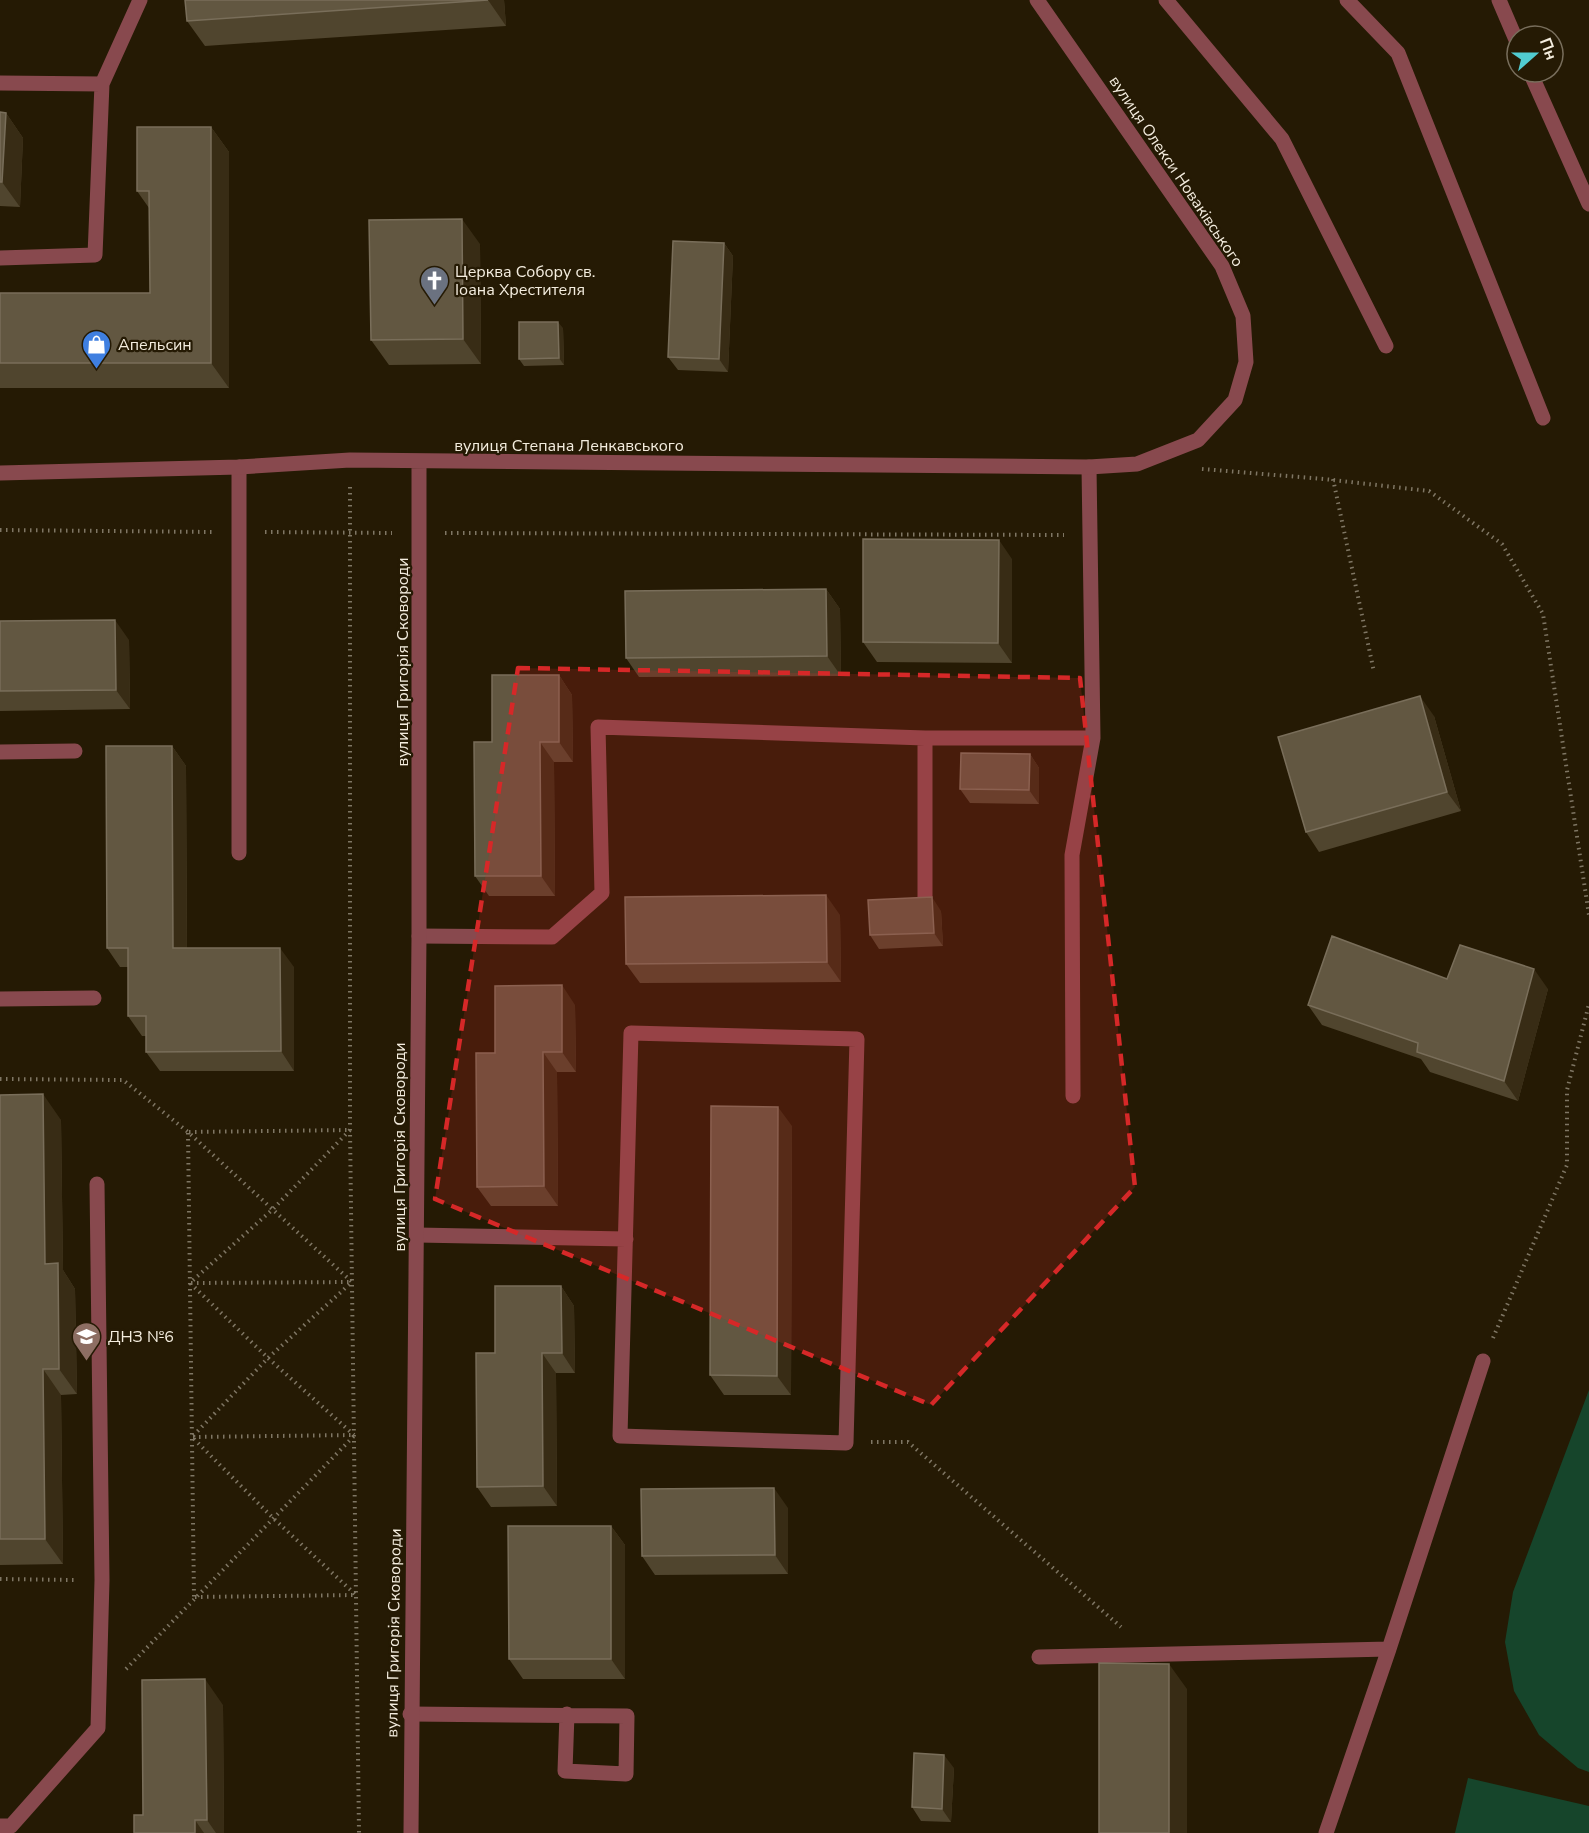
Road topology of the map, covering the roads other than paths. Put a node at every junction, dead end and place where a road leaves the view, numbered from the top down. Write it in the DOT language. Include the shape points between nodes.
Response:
graph roads {
  1 [pos="140,0"];
  2 [pos="1037,0"];
  3 [pos="1166,0"];
  4 [pos="1347,0"];
  5 [pos="1499,0"];
  6 [pos="1509,24"];
  7 [pos="0,83"];
  8 [pos="102,84"];
  9 [pos="1535,84"];
  10 [pos="1589,204"];
  11 [pos="0,258"];
  12 [pos="1386,346"];
  13 [pos="1543,418"];
  14 [pos="419,462"];
  15 [pos="1137,464"];
  16 [pos="239,467"];
  17 [pos="1089,467"];
  18 [pos="0,473"];
  19 [pos="925,738"];
  20 [pos="1093,738"];
  21 [pos="75,751"];
  22 [pos="0,752"];
  23 [pos="240,853"];
  24 [pos="925,897"];
  25 [pos="418,936"];
  26 [pos="94,998"];
  27 [pos="0,999"];
  28 [pos="1073,1096"];
  29 [pos="97,1184"];
  30 [pos="417,1235"];
  31 [pos="626,1239"];
  32 [pos="1481,1367"];
  33 [pos="1389,1649"];
  34 [pos="1039,1657"];
  35 [pos="410,1714"];
  36 [pos="567,1714"];
  37 [pos="0,1826"];
  38 [pos="411,1833"];
  39 [pos="1326,1833"];
  1 -- 8 [label="street"];
  2 -- 15 [label="street, вулиця Олекси Новаківського" via="1222,266 1243,316 1246,362 1235,400 1198,440"];
  3 -- 12 [label="street" via="1282,139"];
  4 -- 13 [label="street" via="1398,53"];
  5 -- 6 [label="street"];
  7 -- 8 [label="street"];
  8 -- 11 [label="street" via="95,255"];
  9 -- 10 [label="street"];
  14 -- 16 [label="street, вулиця Степана Ленкавського" via="350,460"];
  14 -- 17 [label="street, вулиця Степана Ленкавського"];
  14 -- 25 [label="street, вулиця Григорія Сковороди"];
  15 -- 17 [label="street, вулиця Степана Ленкавського"];
  16 -- 18 [label="street, вулиця Степана Ленкавського"];
  16 -- 23 [label="street"];
  17 -- 20 [label="street"];
  19 -- 20 [label="street"];
  19 -- 24 [label="street"];
  19 -- 25 [label="street" via="598,728 602,893 552,937"];
  20 -- 28 [label="street" via="1072,855"];
  21 -- 22 [label="street"];
  25 -- 30 [label="street, вулиця Григорія Сковороди"];
  26 -- 27 [label="street"];
  29 -- 37 [label="street" via="102,1580 98,1728 12,1826"];
  30 -- 31 [label="street"];
  30 -- 35 [label="street, вулиця Григорія Сковороди"];
  31 -- 31 [label="street" via="620,1436 846,1443 857,1039 632,1033"];
  32 -- 33 [label="street"];
  33 -- 34 [label="street"];
  33 -- 39 [label="street"];
  35 -- 36 [label="street"];
  35 -- 38 [label="street, вулиця Григорія Сковороди"];
  36 -- 36 [label="street" via="627,1716 626,1774 565,1771"];
}
